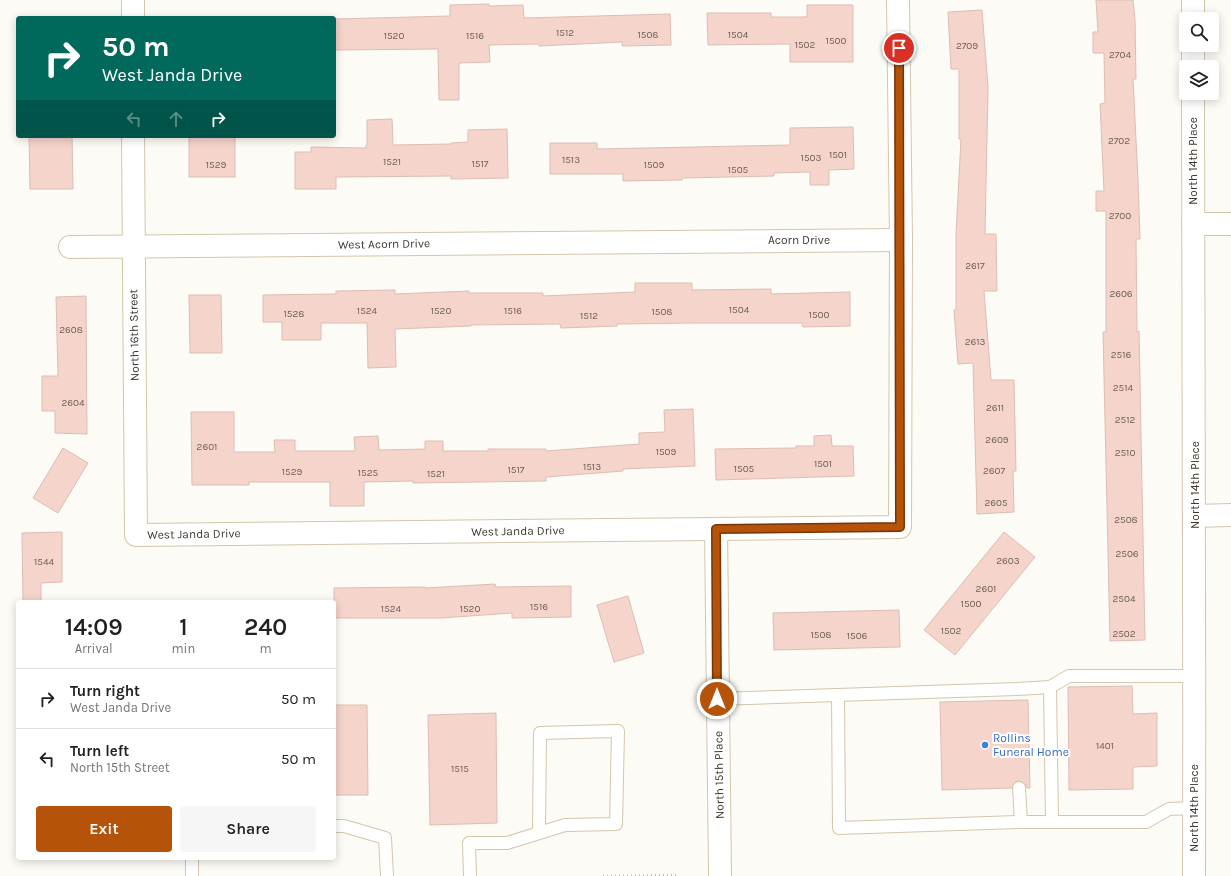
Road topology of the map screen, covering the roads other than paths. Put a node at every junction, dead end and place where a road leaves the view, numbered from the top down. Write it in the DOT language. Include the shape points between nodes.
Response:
graph roads {
  1 [pos="133,0"];
  2 [pos="898,0"];
  3 [pos="1193,0"];
  4 [pos="1193,12"];
  5 [pos="133,16"];
  6 [pos="1193,100"];
  7 [pos="132,138"];
  8 [pos="1193,224"];
  9 [pos="1231,224"];
  10 [pos="901,240"];
  11 [pos="697,241"];
  12 [pos="132,246"];
  13 [pos="70,247"];
  14 [pos="1231,515"];
  15 [pos="1195,516"];
  16 [pos="716,529"];
  17 [pos="136,535"];
  18 [pos="1193,676"];
  19 [pos="1050,687"];
  20 [pos="838,695"];
  21 [pos="717,699"];
  22 [pos="1019,788"];
  23 [pos="1194,808"];
  24 [pos="1021,822"];
  25 [pos="1052,822"];
  26 [pos="336,826"];
  27 [pos="540,832"];
  28 [pos="192,860"];
  29 [pos="192,876"];
  30 [pos="387,876"];
  31 [pos="470,876"];
  32 [pos="720,876"];
  33 [pos="1194,876"];
  1 -- 5 [label="street"];
  2 -- 10 [label="street"];
  3 -- 4 [label="street"];
  6 -- 8 [label="street, North 14th Place"];
  7 -- 12 [label="street, North 16th Street"];
  8 -- 9 [label="street"];
  8 -- 15 [label="street, North 14th Place"];
  10 -- 11 [label="street, Acorn Drive"];
  10 -- 16 [label="street, West Janda Drive" via="900,527"];
  11 -- 12 [label="street, West Acorn Drive"];
  12 -- 13 [label="street, West Acorn Drive"];
  12 -- 17 [label="street, North 16th Street"];
  14 -- 15 [label="street"];
  15 -- 18 [label="street, North 14th Place"];
  16 -- 17 [label="street, West Janda Drive"];
  16 -- 21 [label="street, North 15th Place"];
  18 -- 19 [label="lane" via="1069,676"];
  18 -- 23 [label="street, North 14th Place"];
  19 -- 20 [label="lane" via="1018,695"];
  19 -- 25 [label="lane"];
  20 -- 21 [label="lane"];
  20 -- 24 [label="lane" via="839,828"];
  21 -- 32 [label="street, North 15th Place"];
  22 -- 24 [label="lane"];
  23 -- 25 [label="lane" via="1170,809 1146,822"];
  23 -- 33 [label="street, North 14th Place"];
  24 -- 25 [label="lane"];
  26 -- 30 [label="lane" via="385,838"];
  27 -- 27 [label="lane" via="564,825 616,824 618,731 540,733"];
  27 -- 31 [label="lane" via="507,843 469,843"];
  28 -- 29 [label="lane"];
}
